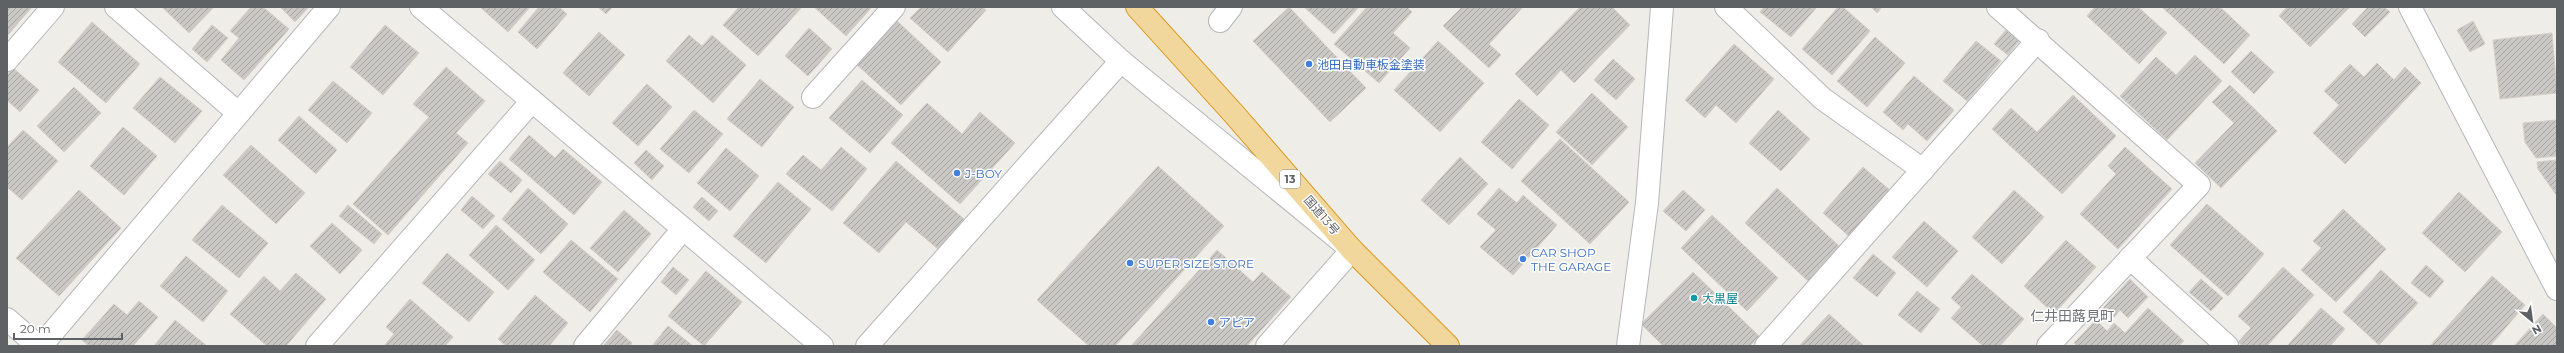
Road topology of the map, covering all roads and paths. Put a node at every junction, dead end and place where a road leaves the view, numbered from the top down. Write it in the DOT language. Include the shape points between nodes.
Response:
graph roads {
  1 [pos="53,7"];
  2 [pos="116,7"];
  3 [pos="329,7"];
  4 [pos="421,7"];
  5 [pos="894,7"];
  6 [pos="1063,7"];
  7 [pos="1137,7"];
  8 [pos="1662,7"];
  9 [pos="1726,7"];
  10 [pos="1998,7"];
  11 [pos="2410,7"];
  12 [pos="2038,40"];
  13 [pos="7,60"];
  14 [pos="1121,60"];
  15 [pos="813,97"];
  16 [pos="532,101"];
  17 [pos="238,113"];
  18 [pos="1923,170"];
  19 [pos="683,229"];
  20 [pos="1352,250"];
  21 [pos="2130,258"];
  22 [pos="2554,280"];
  23 [pos="7,319"];
  24 [pos="39,346"];
  25 [pos="317,346"];
  26 [pos="585,346"];
  27 [pos="822,346"];
  28 [pos="867,346"];
  29 [pos="1267,346"];
  30 [pos="1448,346"];
  31 [pos="1628,346"];
  32 [pos="1766,346"];
  33 [pos="2048,346"];
  34 [pos="2227,346"];
  1 -- 13 [label="street"];
  2 -- 17 [label="street"];
  3 -- 17 [label="street"];
  4 -- 16 [label="street"];
  5 -- 15 [label="street"];
  6 -- 14 [label="street"];
  7 -- 20 [label="highway, 国道13号 / 13"];
  8 -- 31 [label="street" via="1647,203"];
  9 -- 18 [label="street" via="1823,99"];
  10 -- 12 [label="street"];
  11 -- 22 [label="street"];
  12 -- 18 [label="street"];
  12 -- 21 [label="street" via="2199,185"];
  14 -- 20 [label="street"];
  14 -- 28 [label="street"];
  16 -- 19 [label="street"];
  16 -- 25 [label="street"];
  17 -- 24 [label="street"];
  18 -- 32 [label="street"];
  19 -- 26 [label="street"];
  19 -- 27 [label="street"];
  20 -- 29 [label="street"];
  20 -- 30 [label="highway, 国道13号 / 13"];
  21 -- 33 [label="street"];
  21 -- 34 [label="street"];
  23 -- 24 [label="street"];
}
